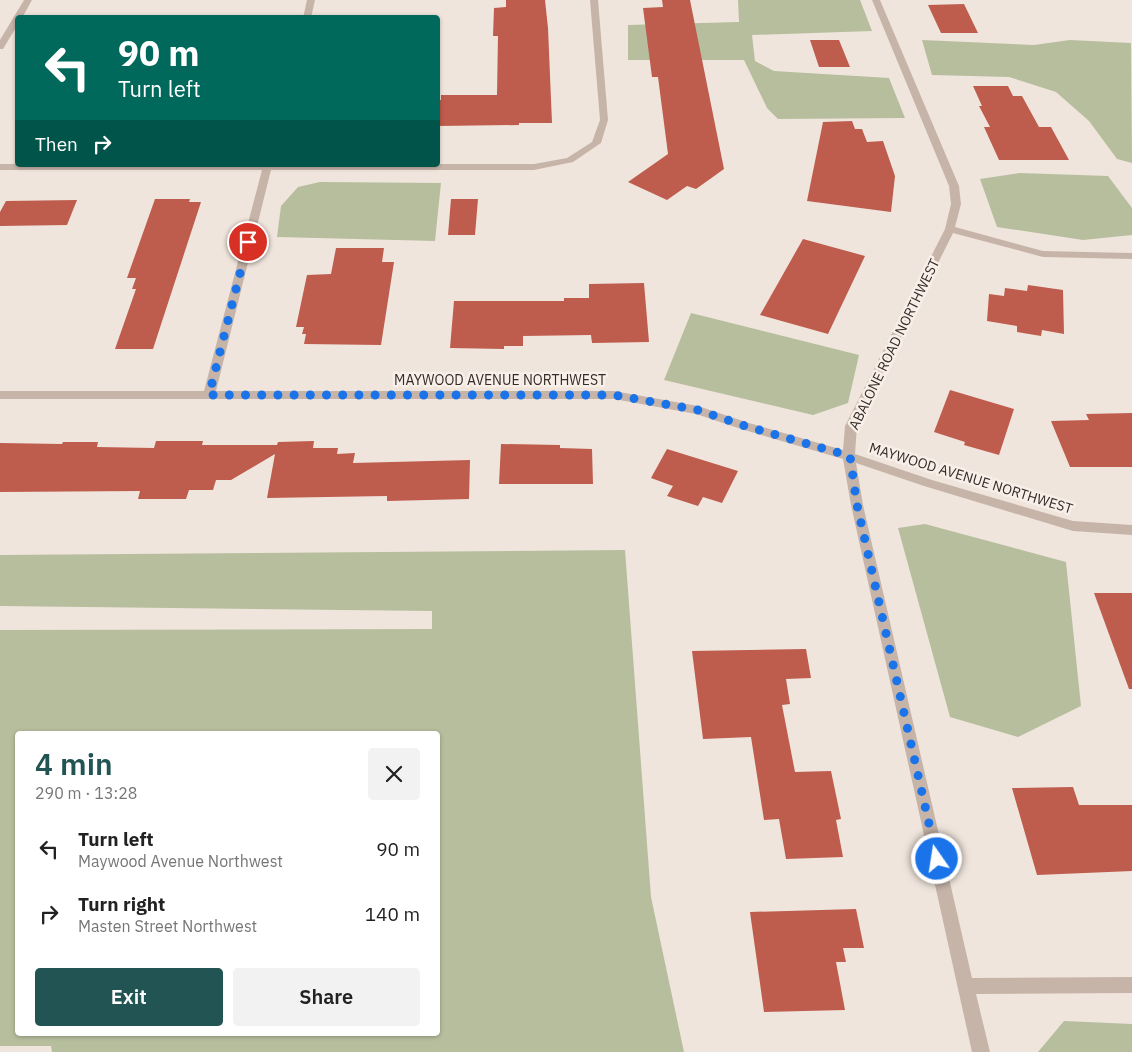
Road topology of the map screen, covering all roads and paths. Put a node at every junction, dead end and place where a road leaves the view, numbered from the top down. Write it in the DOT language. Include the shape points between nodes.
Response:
graph roads {
  1 [pos="28,0"];
  2 [pos="311,0"];
  3 [pos="594,0"];
  4 [pos="876,0"];
  5 [pos="19,15"];
  6 [pos="308,15"];
  7 [pos="15,22"];
  8 [pos="0,47"];
  9 [pos="0,167"];
  10 [pos="15,167"];
  11 [pos="268,167"];
  12 [pos="440,167"];
  13 [pos="950,229"];
  14 [pos="1132,256"];
  15 [pos="209,395"];
  16 [pos="0,396"];
  17 [pos="850,456"];
  18 [pos="1132,530"];
  19 [pos="1132,985"];
  20 [pos="966,986"];
  21 [pos="981,1052"];
  1 -- 5 [label="street"];
  2 -- 6 [label="street"];
  3 -- 12 [label="street" via="604,120 596,143 570,160 534,167"];
  4 -- 13 [label="street, ABALONE ROAD NORTHWEST" via="954,186 956,204"];
  7 -- 8 [label="street"];
  9 -- 10 [label="street"];
  11 -- 15 [label="street"];
  13 -- 14 [label="street" via="1043,254"];
  13 -- 17 [label="street, ABALONE ROAD NORTHWEST" via="852,426"];
  15 -- 16 [label="street, MAYWOOD AVENUE NORTHWEST"];
  15 -- 17 [label="street, MAYWOOD AVENUE NORTHWEST" via="614,395 698,410"];
  17 -- 18 [label="street, MAYWOOD AVENUE NORTHWEST" via="1073,526"];
  17 -- 20 [label="street, ABALONE ROAD NORTHWEST" via="857,505"];
  19 -- 20 [label="street"];
  20 -- 21 [label="street, ABALONE ROAD NORTHWEST"];
}
